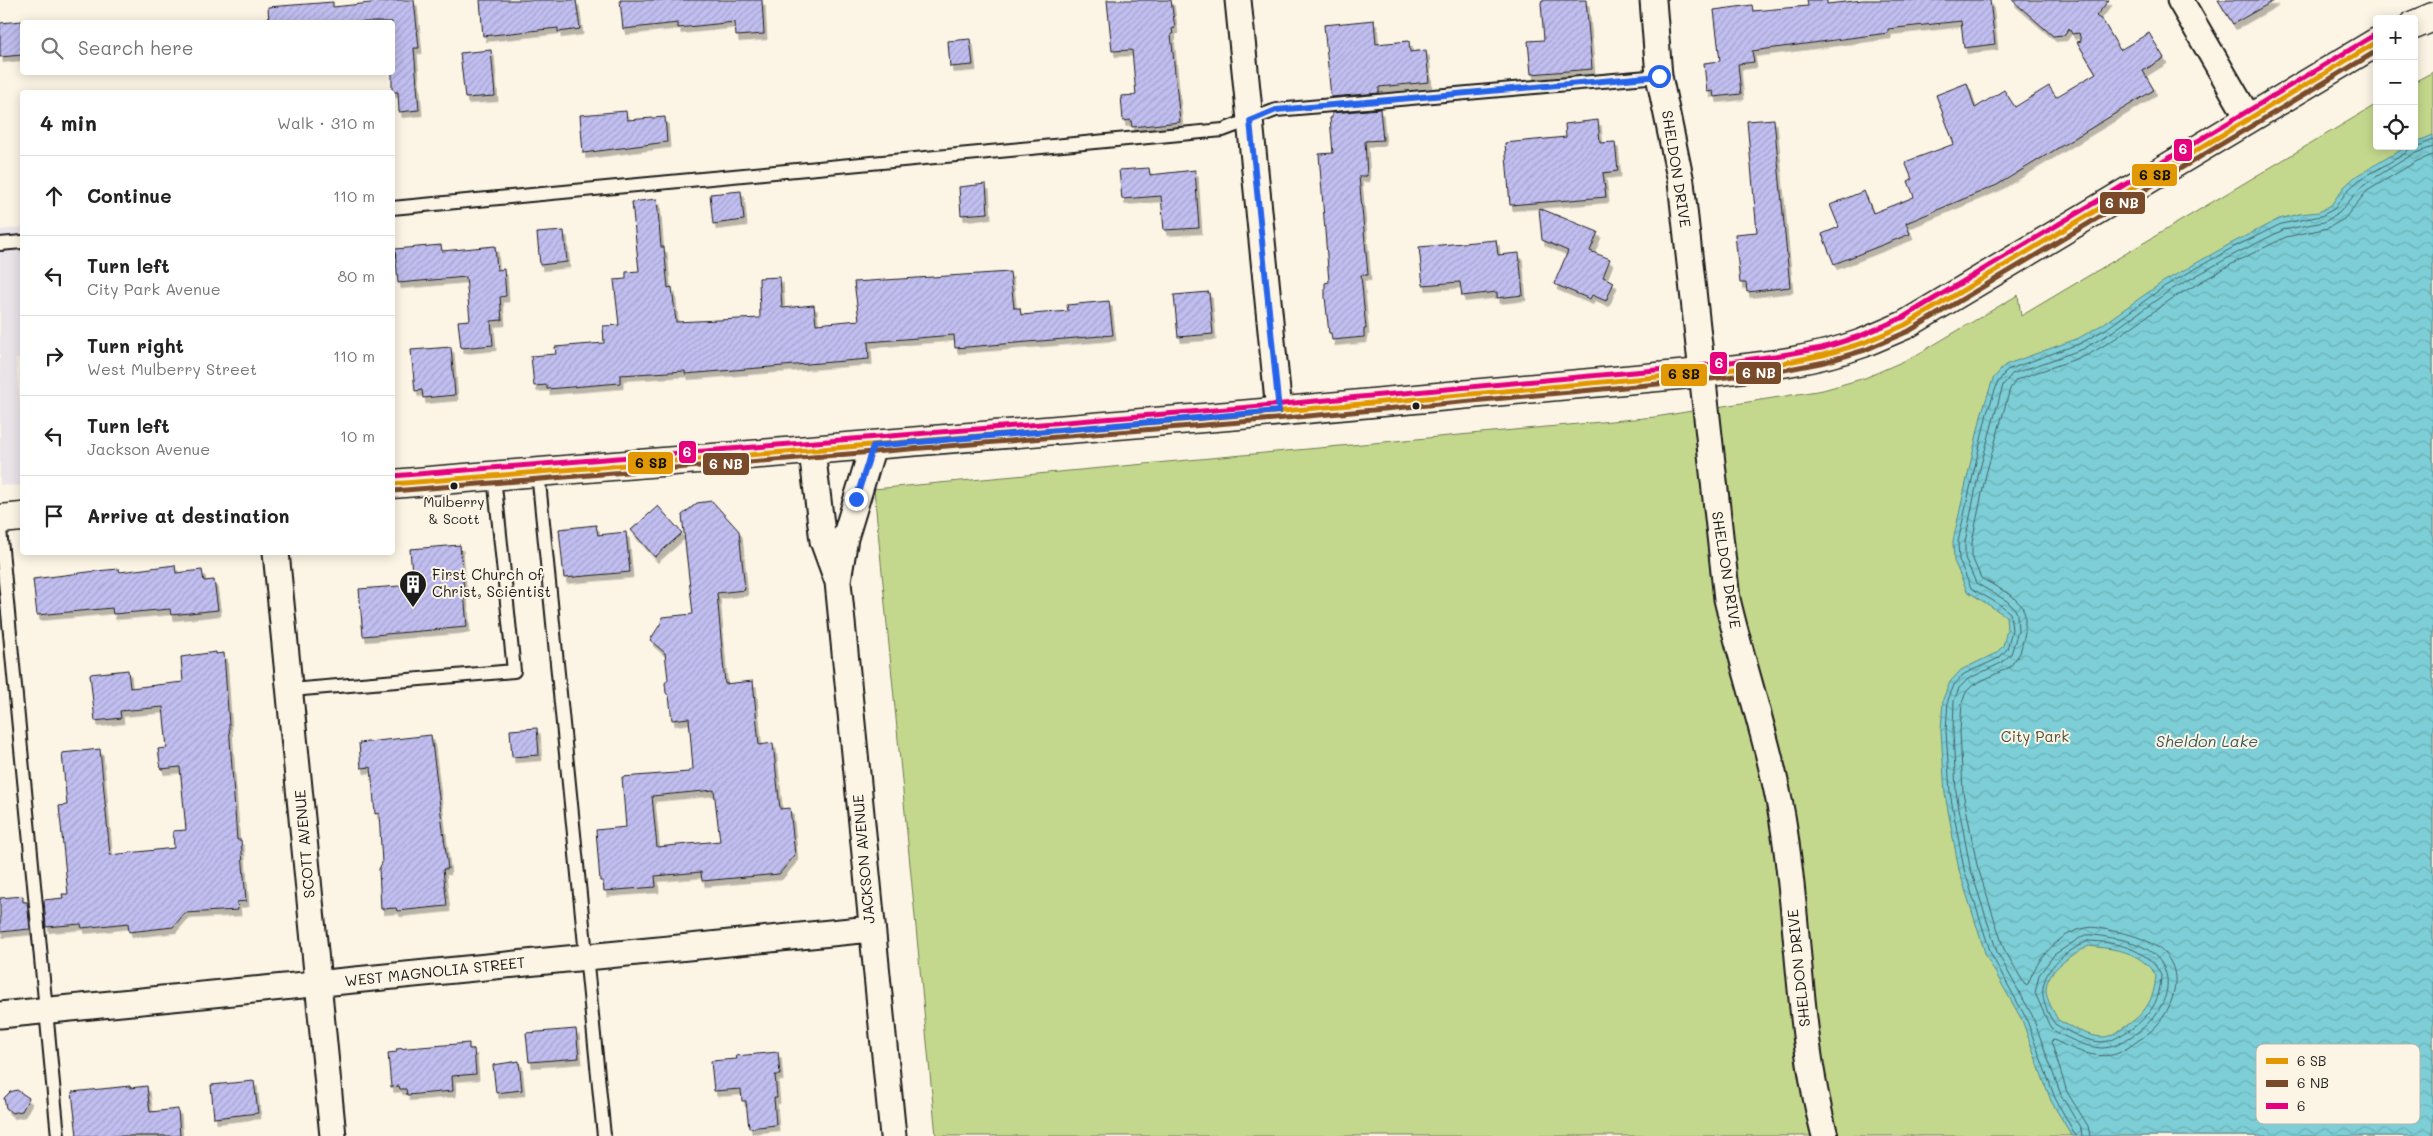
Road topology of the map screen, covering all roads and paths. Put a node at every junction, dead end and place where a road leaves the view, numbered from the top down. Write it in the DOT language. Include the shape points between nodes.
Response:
graph roads {
  1 [pos="1238,0"];
  2 [pos="1653,0"];
  3 [pos="2180,0"];
  4 [pos="2433,17"];
  5 [pos="2418,23"];
  6 [pos="2373,44"];
  7 [pos="1659,76"];
  8 [pos="2248,119"];
  9 [pos="1250,121"];
  10 [pos="395,208"];
  11 [pos="20,242"];
  12 [pos="0,244"];
  13 [pos="1701,373"];
  14 [pos="1279,411"];
  15 [pos="873,446"];
  16 [pos="812,451"];
  17 [pos="538,472"];
  18 [pos="494,476"];
  19 [pos="395,484"];
  20 [pos="20,517"];
  21 [pos="0,519"];
  22 [pos="0,529"];
  23 [pos="276,555"];
  24 [pos="838,582"];
  25 [pos="291,690"];
  26 [pos="871,930"];
  27 [pos="586,956"];
  28 [pos="318,984"];
  29 [pos="46,1010"];
  30 [pos="0,1015"];
  31 [pos="58,1136"];
  32 [pos="333,1136"];
  33 [pos="604,1136"];
  34 [pos="892,1136"];
  35 [pos="1825,1136"];
  1 -- 9 [label="street"];
  2 -- 7 [label="street, SHELDON DRIVE"];
  3 -- 8 [label="street"];
  4 -- 5 [label="main road"];
  6 -- 8 [label="main road"];
  7 -- 9 [label="lane" via="1276,110"];
  7 -- 13 [label="street, SHELDON DRIVE" via="1681,182"];
  8 -- 13 [label="main road" via="1905,324 1862,343 1817,356"];
  9 -- 10 [label="lane" via="1223,130"];
  9 -- 14 [label="street"];
  11 -- 12 [label="lane"];
  13 -- 14 [label="main road"];
  13 -- 35 [label="street, SHELDON DRIVE" via="1727,599 1770,758 1782,816 1809,1058"];
  14 -- 15 [label="main road"];
  15 -- 16 [label="main road"];
  15 -- 24 [label="street, JACKSON AVENUE" via="845,538"];
  16 -- 17 [label="main road"];
  16 -- 24 [label="street, JACKSON AVENUE" via="824,540"];
  17 -- 18 [label="main road"];
  17 -- 27 [label="lane"];
  18 -- 19 [label="main road"];
  18 -- 25 [label="lane" via="514,671"];
  20 -- 21 [label="main road"];
  22 -- 29 [label="lane"];
  23 -- 25 [label="street, SCOTT AVENUE"];
  24 -- 26 [label="street, JACKSON AVENUE"];
  25 -- 28 [label="street, SCOTT AVENUE"];
  26 -- 27 [label="street, WEST MAGNOLIA STREET"];
  26 -- 34 [label="street, JACKSON AVENUE"];
  27 -- 28 [label="street, WEST MAGNOLIA STREET"];
  27 -- 33 [label="lane"];
  28 -- 29 [label="street, WEST MAGNOLIA STREET"];
  28 -- 32 [label="street, SCOTT AVENUE"];
  29 -- 30 [label="street, WEST MAGNOLIA STREET"];
  29 -- 31 [label="lane"];
}
